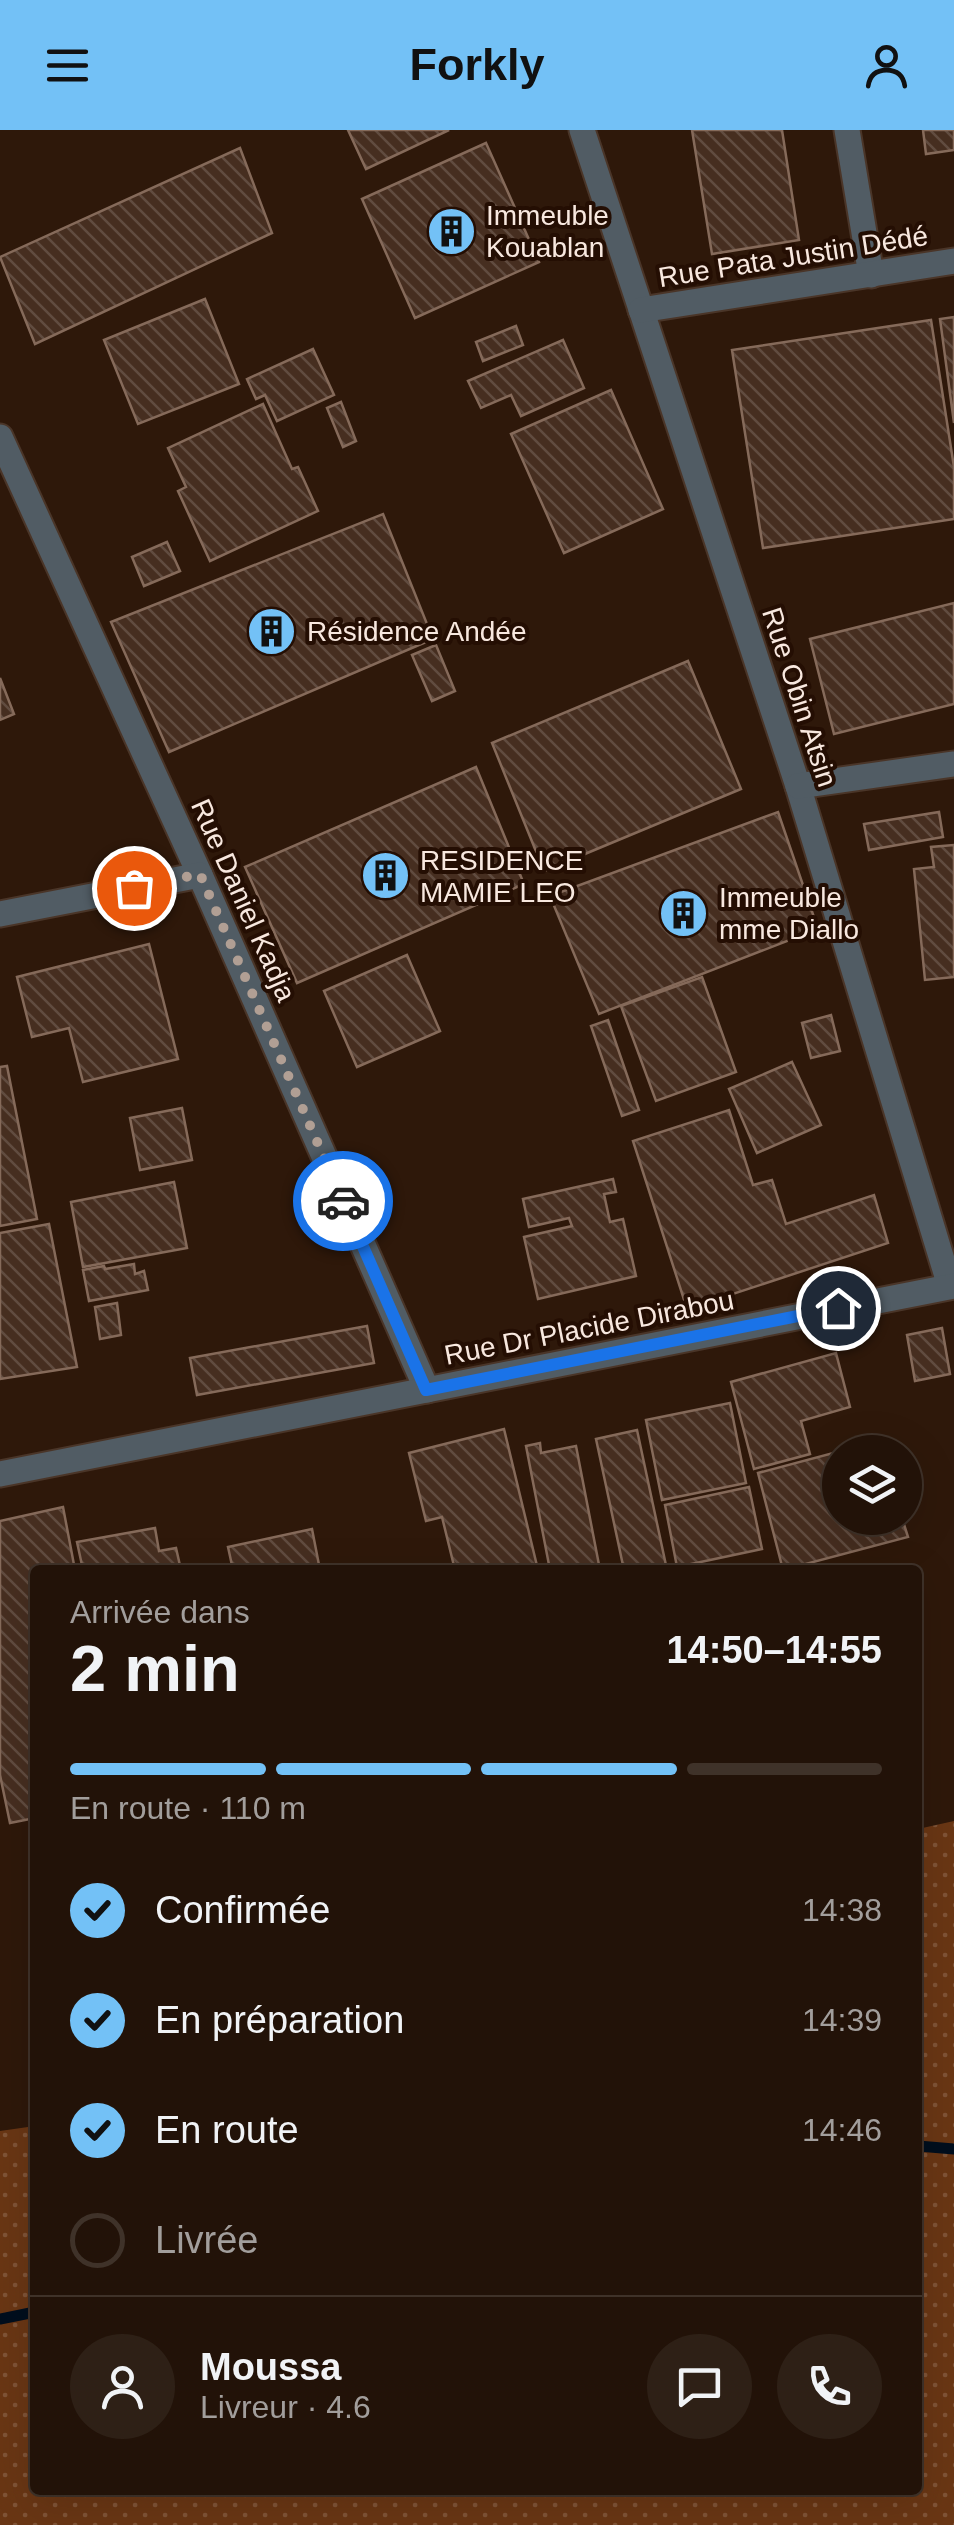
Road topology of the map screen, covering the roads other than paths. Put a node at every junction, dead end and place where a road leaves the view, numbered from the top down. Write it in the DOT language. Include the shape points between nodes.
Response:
graph roads {
  1 [pos="582,130"];
  2 [pos="847,130"];
  3 [pos="954,261"];
  4 [pos="870,275"];
  5 [pos="642,310"];
  6 [pos="0,437"];
  7 [pos="954,764"];
  8 [pos="798,786"];
  9 [pos="200,874"];
  10 [pos="0,914"];
  11 [pos="952,1286"];
  12 [pos="426,1390"];
  13 [pos="0,1474"];
  1 -- 5 [label="street, Rue Obin Atsin"];
  2 -- 4 [label="street"];
  3 -- 4 [label="street, Rue Pata Justin Dédé"];
  4 -- 5 [label="street, Rue Pata Justin Dédé"];
  5 -- 8 [label="street, Rue Obin Atsin"];
  6 -- 9 [label="street, Rue Daniel Kadja"];
  7 -- 8 [label="street"];
  8 -- 11 [label="street, Rue Obin Atsin"];
  9 -- 10 [label="street"];
  9 -- 12 [label="street, Rue Daniel Kadja"];
  11 -- 12 [label="street, Rue Dr Placide Dirabou"];
  12 -- 13 [label="street, Rue Dr Placide Dirabou"];
}
